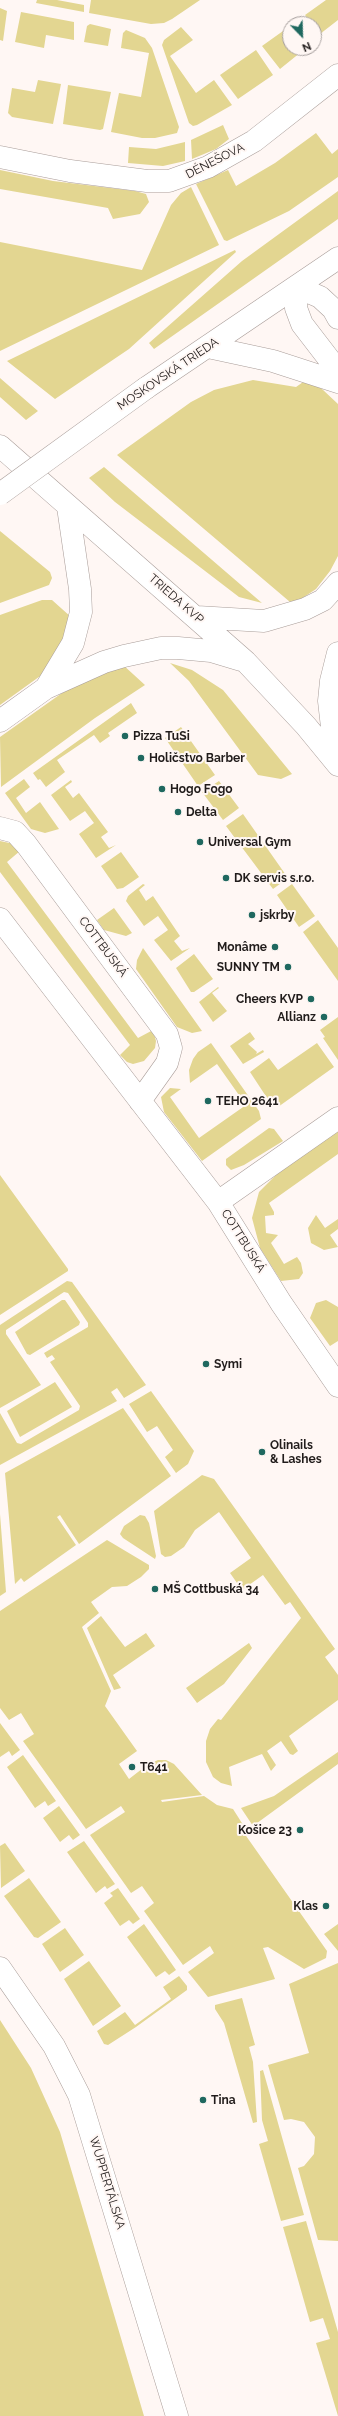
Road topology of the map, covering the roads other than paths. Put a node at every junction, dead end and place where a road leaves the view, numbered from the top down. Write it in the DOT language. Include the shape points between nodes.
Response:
graph roads {
  1 [pos="338,75"];
  2 [pos="0,157"];
  3 [pos="338,258"];
  4 [pos="297,287"];
  5 [pos="338,318"];
  6 [pos="208,346"];
  7 [pos="338,375"];
  8 [pos="338,382"];
  9 [pos="0,446"];
  10 [pos="0,494"];
  11 [pos="68,507"];
  12 [pos="338,583"];
  13 [pos="197,617"];
  14 [pos="338,653"];
  15 [pos="246,662"];
  16 [pos="46,688"];
  17 [pos="0,721"];
  18 [pos="337,764"];
  19 [pos="0,828"];
  20 [pos="0,919"];
  21 [pos="140,1101"];
  22 [pos="338,1118"];
  23 [pos="218,1202"];
  24 [pos="338,1386"];
  25 [pos="0,1968"];
  26 [pos="177,2416"];
  1 -- 2 [label="street, DÉNEŠOVA" via="254,141 208,167 169,181 147,181 70,171"];
  3 -- 4 [label="street, MOSKOVSKÁ TRIEDA"];
  4 -- 5 [label="street" via="320,297 333,309"];
  4 -- 6 [label="street, MOSKOVSKÁ TRIEDA"];
  4 -- 7 [label="street" via="296,308 302,324 332,363"];
  6 -- 8 [label="street" via="273,361"];
  6 -- 10 [label="street, MOSKOVSKÁ TRIEDA, bridge"];
  9 -- 11 [label="street, TRIEDA KVP"];
  11 -- 13 [label="street, TRIEDA KVP"];
  11 -- 16 [label="street" via="81,612 73,643"];
  12 -- 13 [label="street" via="323,600 305,609 264,621"];
  13 -- 15 [label="street, TRIEDA KVP"];
  14 -- 18 [label="street" via="329,701"];
  15 -- 16 [label="street" via="212,652 160,648 104,662"];
  15 -- 18 [label="street, TRIEDA KVP" via="306,726"];
  16 -- 17 [label="street"];
  19 -- 21 [label="street, COTTBUSKÁ" via="14,832 26,844 163,1028 170,1041 170,1056 163,1072"];
  20 -- 21 [label="street, COTTBUSKÁ"];
  21 -- 23 [label="street, COTTBUSKÁ"];
  22 -- 23 [label="street"];
  23 -- 24 [label="street, COTTBUSKÁ" via="281,1303"];
  25 -- 26 [label="street, WUPPERTÁLSKA" via="54,2046 79,2095"];
}
